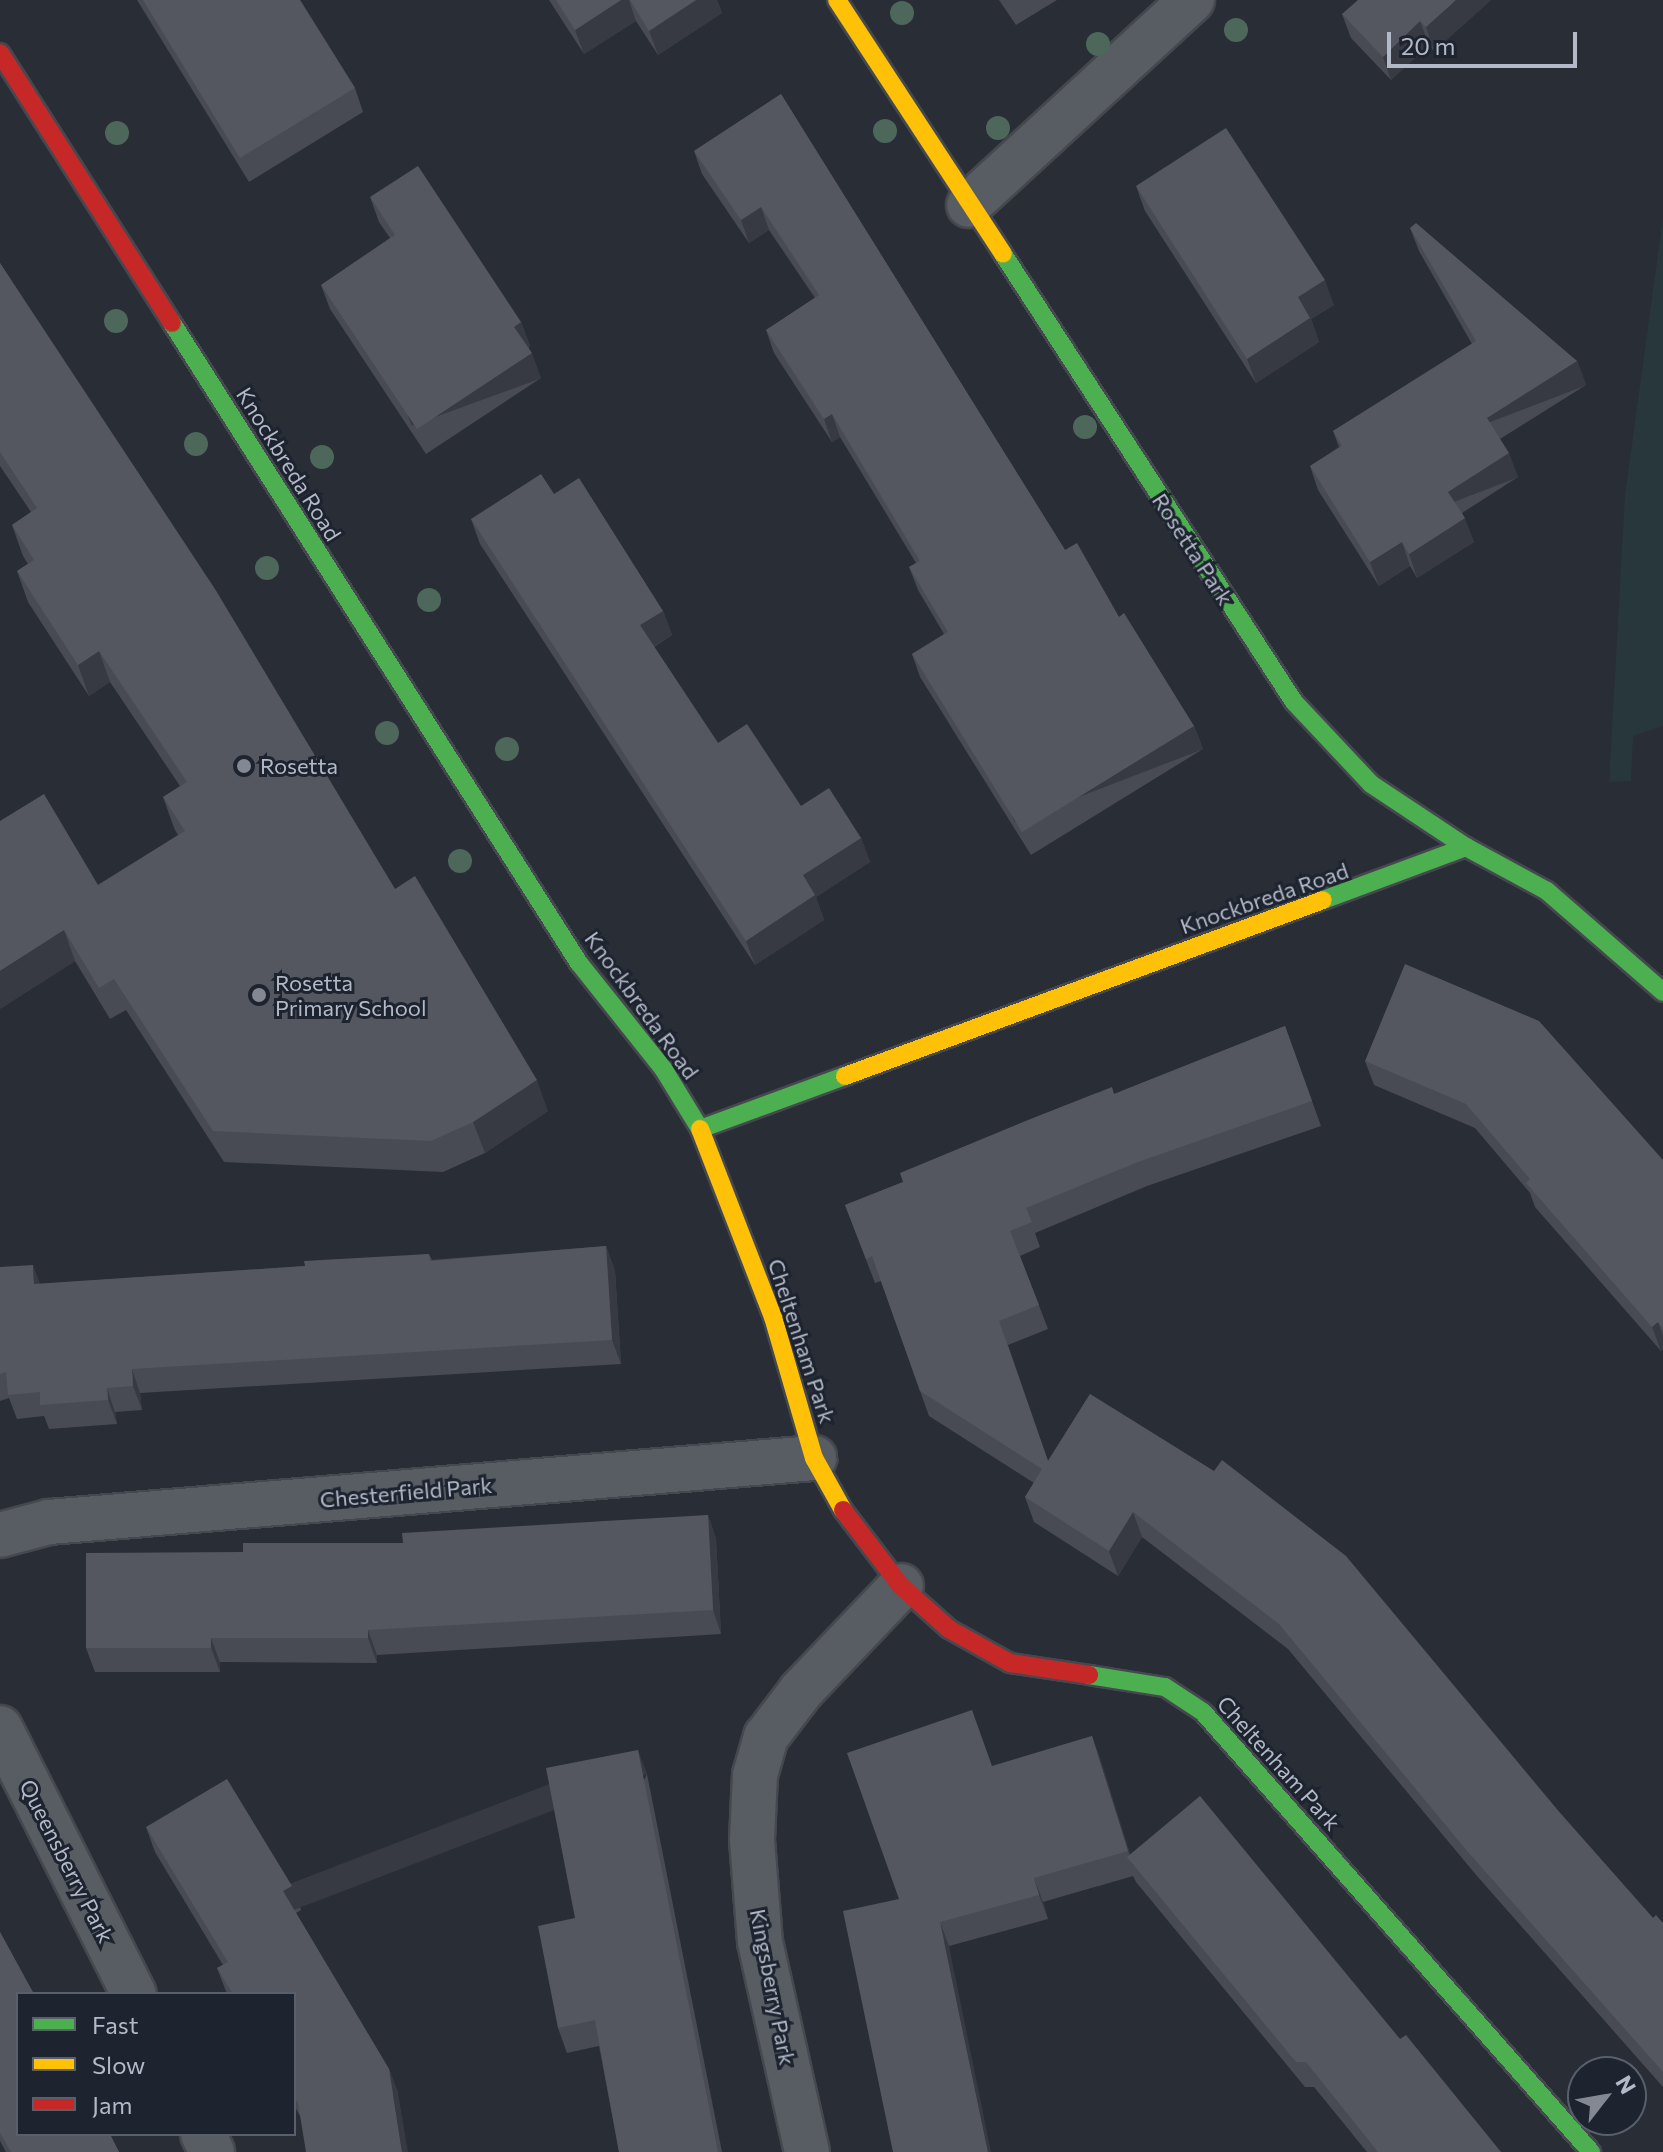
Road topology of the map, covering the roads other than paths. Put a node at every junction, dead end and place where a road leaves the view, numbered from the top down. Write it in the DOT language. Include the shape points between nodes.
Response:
graph roads {
  1 [pos="837,0"];
  2 [pos="1192,0"];
  3 [pos="0,53"];
  4 [pos="969,205"];
  5 [pos="1466,847"];
  6 [pos="1663,992"];
  7 [pos="700,1129"];
  8 [pos="814,1458"];
  9 [pos="0,1535"];
  10 [pos="901,1586"];
  11 [pos="0,1728"];
  12 [pos="133,1992"];
  13 [pos="807,2152"];
  14 [pos="1591,2152"];
  1 -- 4 [label="street, Rosetta Park"];
  2 -- 4 [label="street"];
  3 -- 7 [label="street, Knockbreda Road" via="579,963 664,1070"];
  4 -- 5 [label="street, Rosetta Park" via="1294,702 1371,784"];
  5 -- 6 [label="street" via="1547,891"];
  5 -- 7 [label="street, Knockbreda Road"];
  7 -- 8 [label="street, Cheltenham Park" via="773,1317"];
  8 -- 9 [label="street, Chesterfield Park" via="49,1522"];
  8 -- 10 [label="street, Cheltenham Park" via="850,1523"];
  10 -- 13 [label="street, Kingsberry Park" via="792,1702 766,1737 755,1775 752,1840 760,1942"];
  10 -- 14 [label="street, Cheltenham Park" via="949,1629 1010,1663 1165,1687 1203,1712"];
  11 -- 12 [label="street, Queensberry Park"];
}
